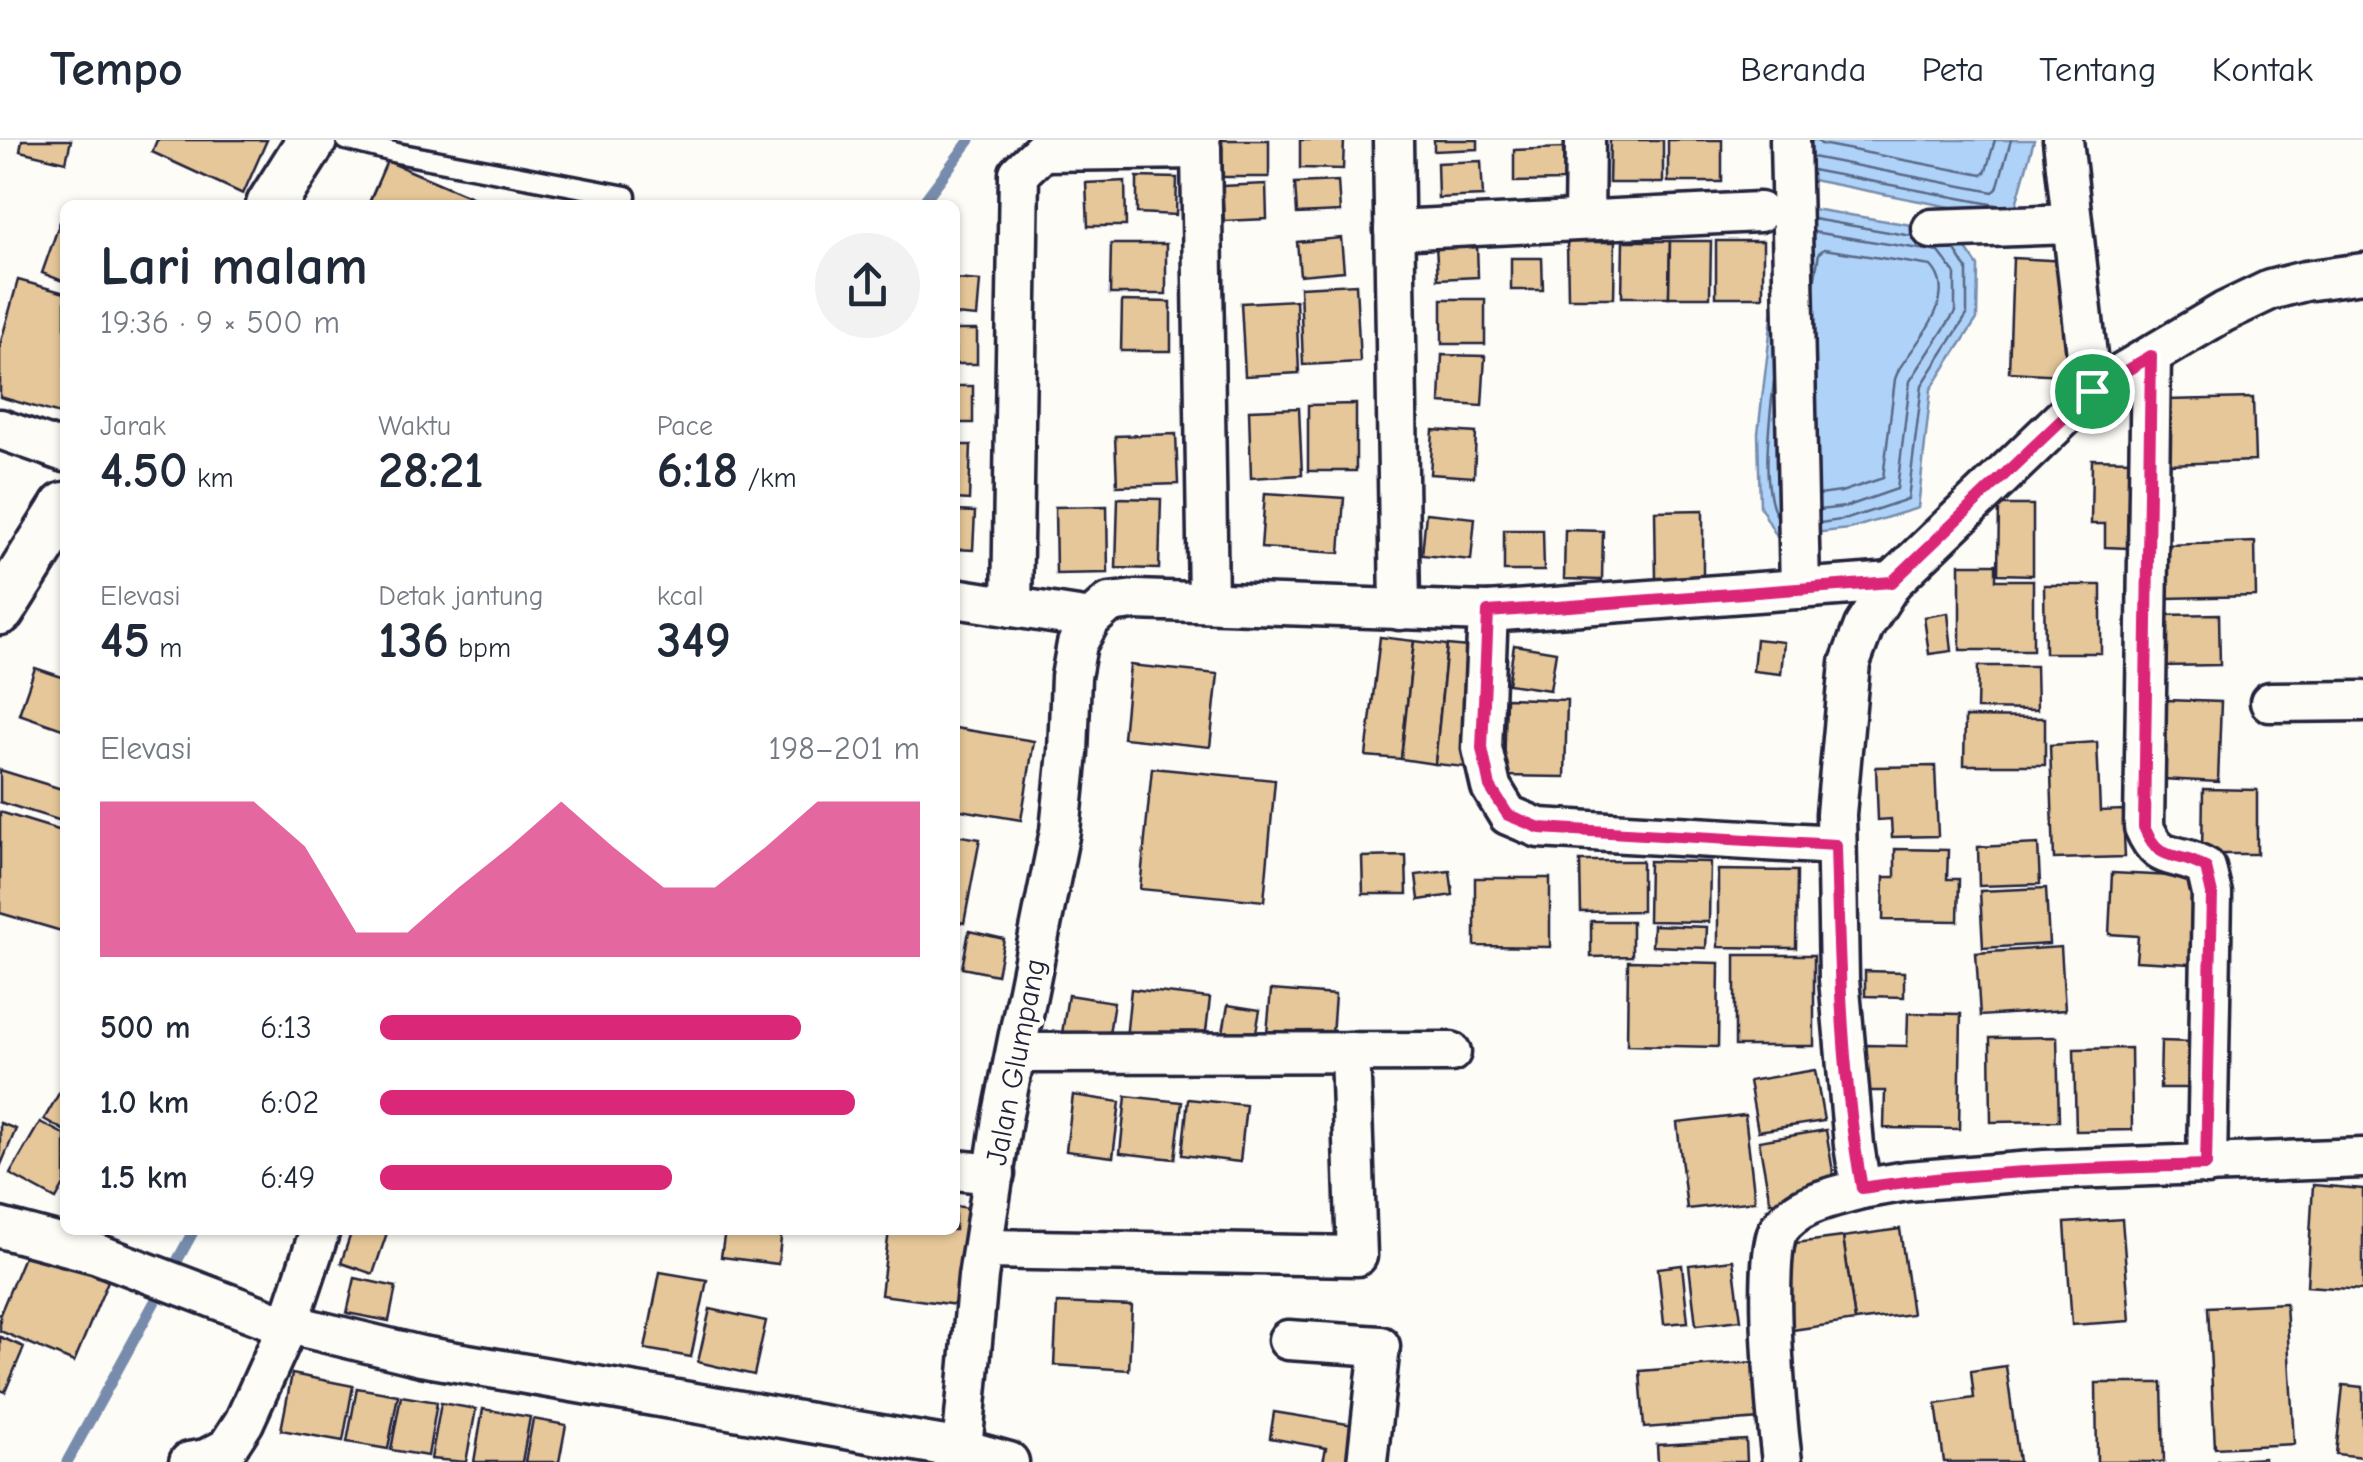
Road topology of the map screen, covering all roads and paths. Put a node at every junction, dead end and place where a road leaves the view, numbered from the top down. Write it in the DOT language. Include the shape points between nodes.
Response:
graph roads {
  1 [pos="312,140"];
  2 [pos="346,140"];
  3 [pos="1393,140"];
  4 [pos="1584,140"];
  5 [pos="1790,140"];
  6 [pos="2063,140"];
  7 [pos="1201,144"];
  8 [pos="626,196"];
  9 [pos="274,200"];
  10 [pos="1758,212"];
  11 [pos="1584,220"];
  12 [pos="2072,224"];
  13 [pos="1932,229"];
  14 [pos="1394,230"];
  15 [pos="2363,273"];
  16 [pos="2151,356"];
  17 [pos="2092,391"];
  18 [pos="0,429"];
  19 [pos="60,450"];
  20 [pos="60,515"];
  21 [pos="1892,582"];
  22 [pos="1800,589"];
  23 [pos="960,599"];
  24 [pos="1208,602"];
  25 [pos="1012,607"];
  26 [pos="0,610"];
  27 [pos="1400,610"];
  28 [pos="1488,612"];
  29 [pos="1090,620"];
  30 [pos="2363,701"];
  31 [pos="2270,702"];
  32 [pos="1836,845"];
  33 [pos="1350,1052"];
  34 [pos="1451,1052"];
  35 [pos="1016,1054"];
  36 [pos="2363,1158"];
  37 [pos="2206,1165"];
  38 [pos="960,1170"];
  39 [pos="995,1174"];
  40 [pos="1862,1188"];
  41 [pos="0,1228"];
  42 [pos="318,1235"];
  43 [pos="93,1240"];
  44 [pos="983,1249"];
  45 [pos="279,1321"];
  46 [pos="1288,1340"];
  47 [pos="962,1456"];
  48 [pos="206,1461"];
  49 [pos="1009,1462"];
  50 [pos="1367,1462"];
  51 [pos="1782,1462"];
  1 -- 9 [label="street"];
  2 -- 8 [label="lane"];
  3 -- 14 [label="street"];
  4 -- 11 [label="street"];
  5 -- 22 [label="street"];
  6 -- 12 [label="street"];
  7 -- 24 [label="street"];
  7 -- 25 [label="street" via="1042,152 1018,173"];
  10 -- 11 [label="street"];
  11 -- 14 [label="street"];
  12 -- 13 [label="street"];
  12 -- 17 [label="street"];
  14 -- 27 [label="street"];
  15 -- 16 [label="street" via="2270,290"];
  16 -- 17 [label="street"];
  16 -- 37 [label="street" via="2144,827 2152,847 2206,868 2212,894"];
  17 -- 21 [label="street"];
  18 -- 19 [label="street"];
  20 -- 26 [label="street"];
  21 -- 22 [label="street"];
  21 -- 32 [label="street" via="1850,664"];
  22 -- 28 [label="street"];
  23 -- 25 [label="street"];
  24 -- 27 [label="street"];
  24 -- 29 [label="street" via="1109,604"];
  25 -- 29 [label="street"];
  27 -- 28 [label="street"];
  28 -- 32 [label="street" via="1482,748 1490,787 1508,815 1540,828"];
  29 -- 35 [label="street, Jalan Glumpang" via="1076,644 1060,831"];
  30 -- 31 [label="street"];
  32 -- 40 [label="street" via="1839,980"];
  33 -- 34 [label="street"];
  33 -- 35 [label="street"];
  33 -- 44 [label="street" via="1358,1256"];
  35 -- 39 [label="street, Jalan Glumpang"];
  36 -- 37 [label="street"];
  37 -- 40 [label="street" via="2044,1170"];
  38 -- 39 [label="street"];
  39 -- 44 [label="street, Jalan Glumpang"];
  40 -- 51 [label="street" via="1794,1214 1774,1246"];
  41 -- 43 [label="street"];
  42 -- 45 [label="street"];
  43 -- 45 [label="street" via="153,1276"];
  44 -- 47 [label="street, Jalan Glumpang"];
  45 -- 47 [label="street" via="421,1356"];
  45 -- 48 [label="street" via="244,1422 227,1448"];
  46 -- 50 [label="street" via="1380,1346"];
  47 -- 49 [label="street"];
}
